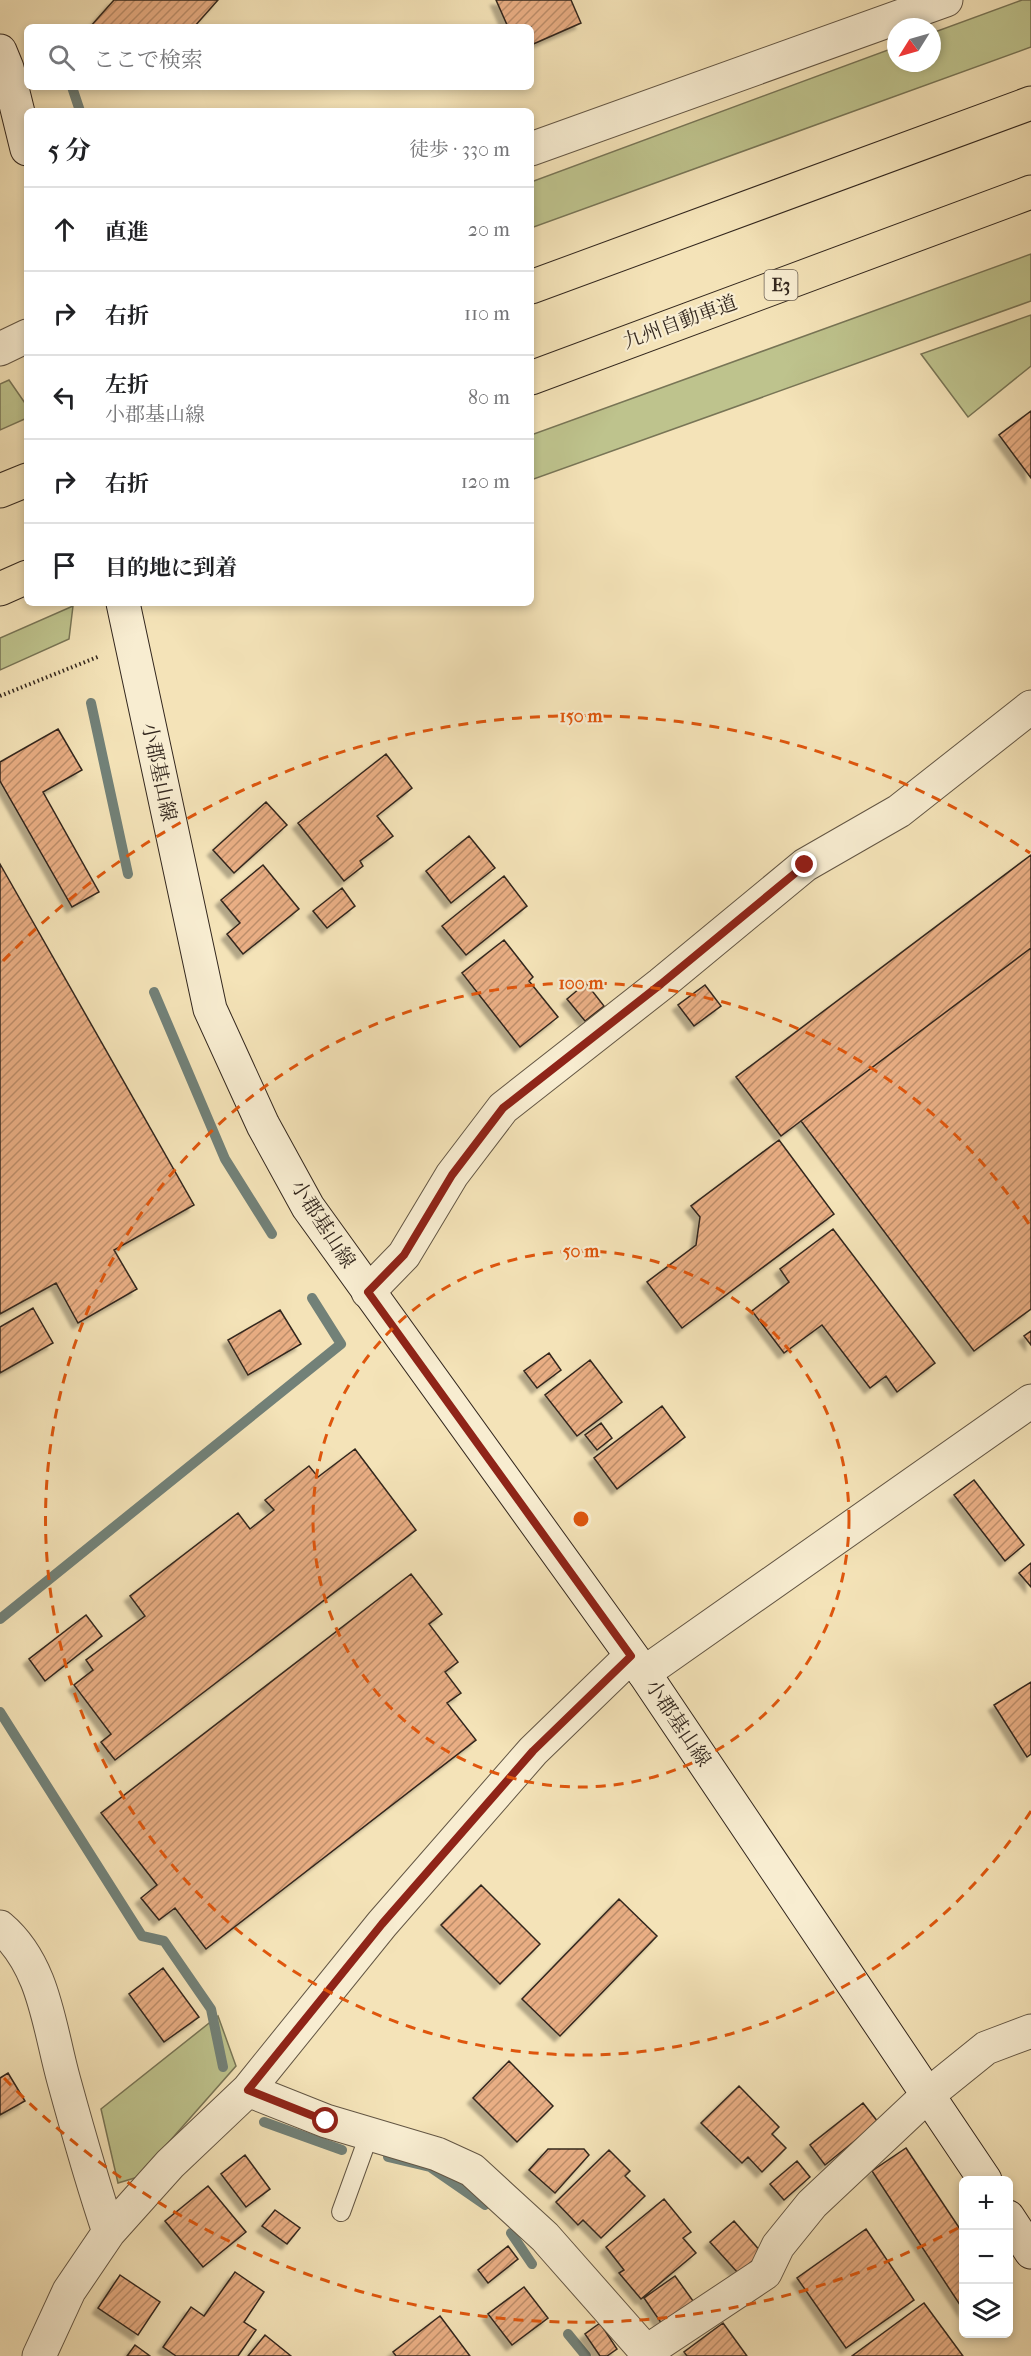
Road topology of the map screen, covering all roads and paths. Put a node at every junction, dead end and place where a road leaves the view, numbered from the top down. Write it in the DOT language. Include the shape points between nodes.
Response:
graph roads {
  1 [pos="946,0"];
  2 [pos="0,51"];
  3 [pos="1031,103"];
  4 [pos="24,137"];
  5 [pos="534,148"];
  6 [pos="1031,192"];
  7 [pos="534,286"];
  8 [pos="24,337"];
  9 [pos="0,349"];
  10 [pos="534,377"];
  11 [pos="24,481"];
  12 [pos="0,491"];
  13 [pos="24,578"];
  14 [pos="0,589"];
  15 [pos="124,606"];
  16 [pos="132,644"];
  17 [pos="0,696"];
  18 [pos="1031,707"];
  19 [pos="368,1292"];
  20 [pos="1031,1401"];
  21 [pos="638,1665"];
  22 [pos="0,1927"];
  23 [pos="1031,2031"];
  24 [pos="248,2090"];
  25 [pos="929,2094"];
  26 [pos="369,2135"];
  27 [pos="982,2176"];
  28 [pos="341,2212"];
  29 [pos="1013,2225"];
  30 [pos="109,2232"];
  31 [pos="1031,2252"];
  32 [pos="648,2354"];
  33 [pos="39,2356"];
  1 -- 5 [label="street"];
  2 -- 4 [label="street"];
  3 -- 7 [label="highway"];
  6 -- 10 [label="highway, 九州自動車道 / E3"];
  8 -- 9 [label="street"];
  11 -- 12 [label="highway"];
  13 -- 14 [label="highway"];
  15 -- 16 [label="street, 小郡基山線"];
  16 -- 17 [label="path"];
  16 -- 19 [label="street, 小郡基山線" via="210,1010 263,1125 308,1207"];
  18 -- 19 [label="street" via="899,812 805,865 503,1108 452,1175 404,1255"];
  19 -- 21 [label="street, 小郡基山線"];
  20 -- 21 [label="street" via="765,1590"];
  21 -- 24 [label="street" via="533,1751 382,1924"];
  21 -- 25 [label="street, 小郡基山線"];
  22 -- 30 [label="street" via="28,1960 40,1985"];
  23 -- 25 [label="street" via="986,2048"];
  24 -- 26 [label="street"];
  24 -- 30 [label="street" via="170,2164"];
  25 -- 27 [label="street, 小郡基山線"];
  25 -- 32 [label="street" via="812,2204 778,2246 765,2273"];
  26 -- 28 [label="lane"];
  26 -- 32 [label="street" via="437,2154 472,2170 545,2237"];
  29 -- 31 [label="street"];
  30 -- 33 [label="street" via="69,2291"];
}
